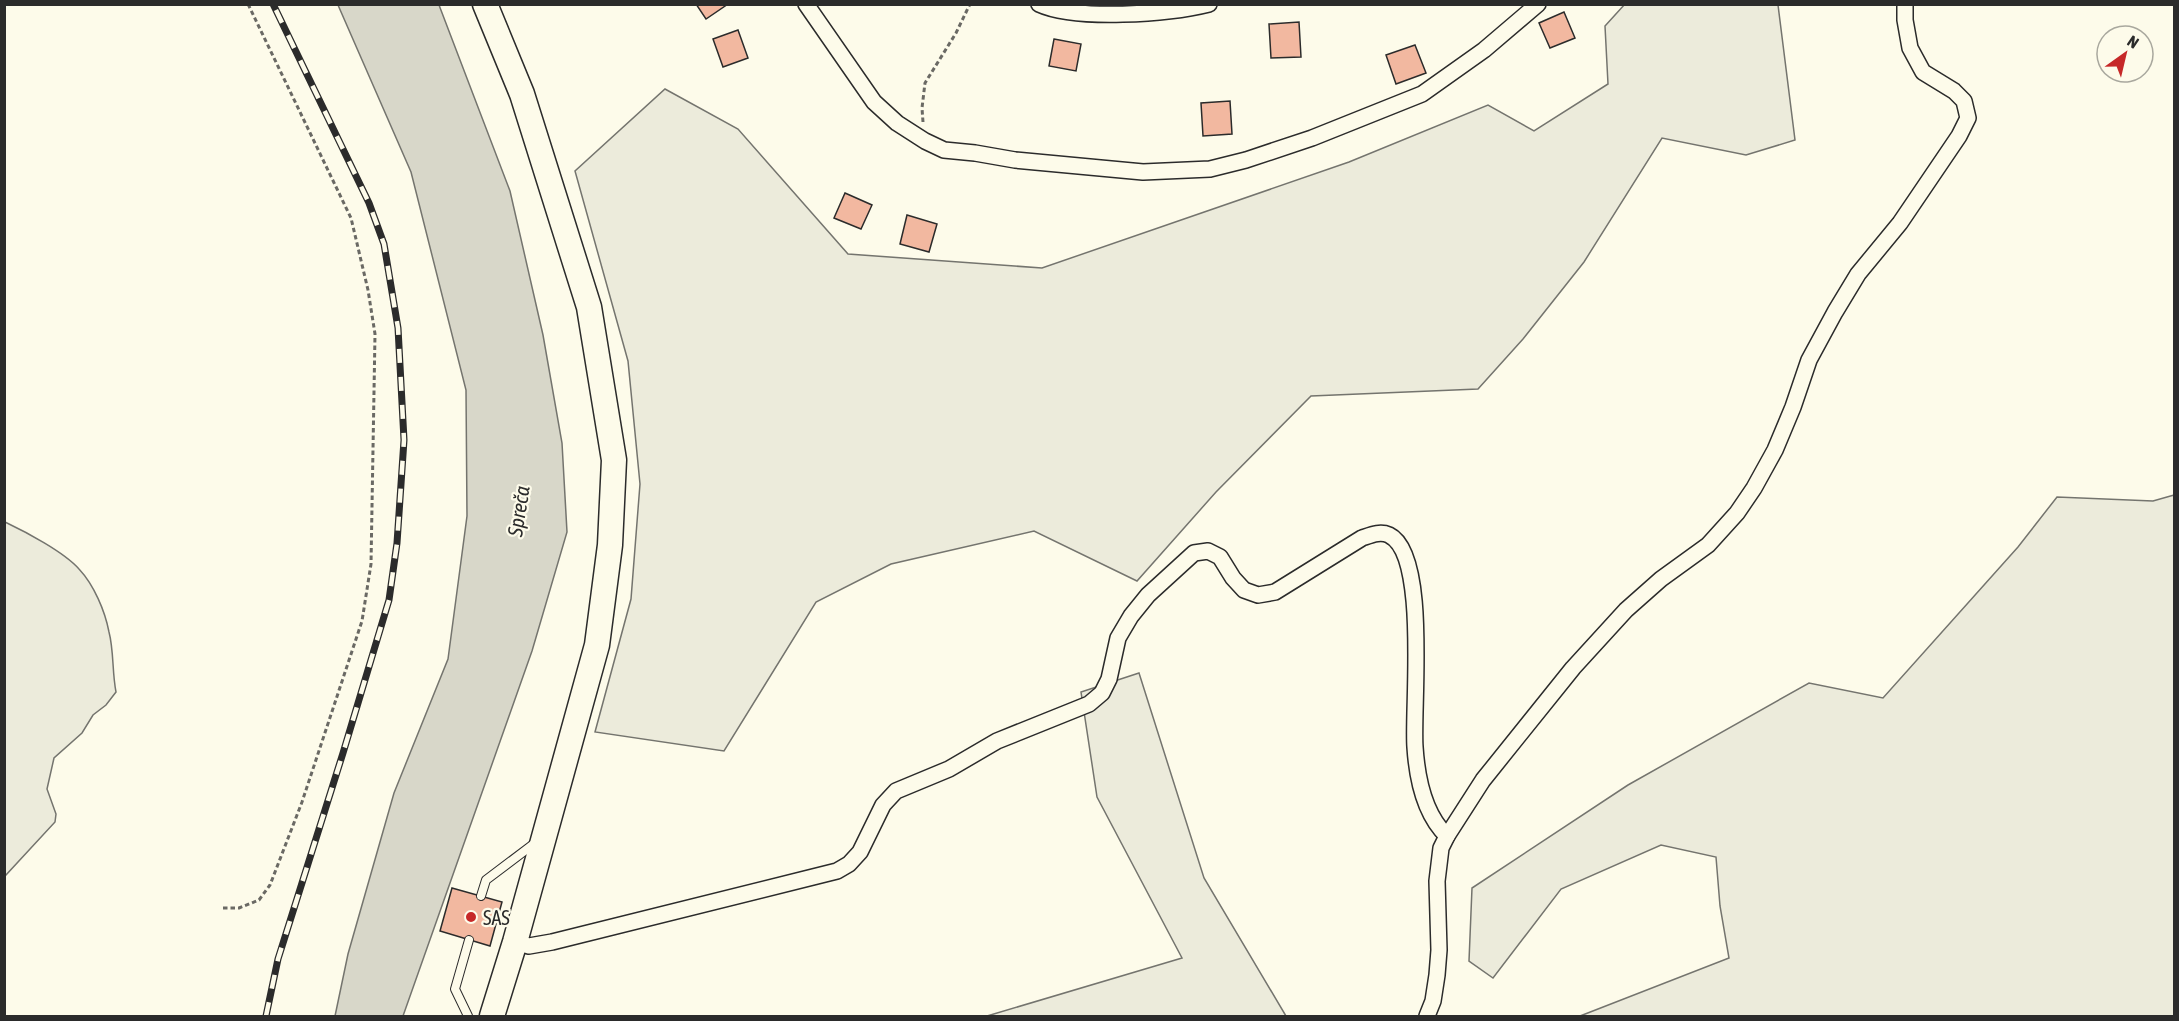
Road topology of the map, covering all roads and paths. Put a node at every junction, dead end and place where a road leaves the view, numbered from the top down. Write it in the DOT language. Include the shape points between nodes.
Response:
graph roads {
  1 [pos="248,4"];
  2 [pos="485,4"];
  3 [pos="806,4"];
  4 [pos="970,4"];
  5 [pos="1039,4"];
  6 [pos="1209,4"];
  7 [pos="1538,4"];
  8 [pos="1905,4"];
  9 [pos="1128,9"];
  10 [pos="925,141"];
  11 [pos="1447,836"];
  12 [pos="544,837"];
  13 [pos="481,896"];
  14 [pos="222,908"];
  15 [pos="469,940"];
  16 [pos="515,942"];
  17 [pos="468,1017"];
  18 [pos="492,1017"];
  19 [pos="1427,1017"];
  1 -- 14 [label="path" via="351,218 368,290 375,334 371,564 362,621 303,802 270,885 259,900 239,908"];
  2 -- 12 [label="main road" via="522,94 589,307 614,460 610,545 597,645"];
  3 -- 10 [label="street" via="874,102"];
  4 -- 10 [label="path" via="925,83"];
  5 -- 9 [label="street" via="1051,10"];
  6 -- 9 [label="street"];
  7 -- 10 [label="street" via="1485,50 1422,94 1312,138 1210,169 1143,172 1070,166 944,150"];
  8 -- 11 [label="street" via="1910,48 1923,72 1965,101 1968,118 1959,136 1846,293 1809,360 1774,450 1737,513 1708,544 1626,610 1483,780"];
  11 -- 16 [label="street" via="1428,810 1414,747 1414,602 1399,543 1378,533 1362,538 1275,592 1258,595 1244,590 1220,557 1208,551 1194,553 1131,616 1118,638 1102,693 1089,704 997,741 949,769 896,791 883,805 860,852 837,871 552,942"];
  11 -- 19 [label="street" via="1441,848 1437,881 1437,975"];
  12 -- 13 [label="lane" via="486,880"];
  12 -- 16 [label="main road"];
  15 -- 17 [label="lane" via="455,989"];
  16 -- 18 [label="main road"];
}
